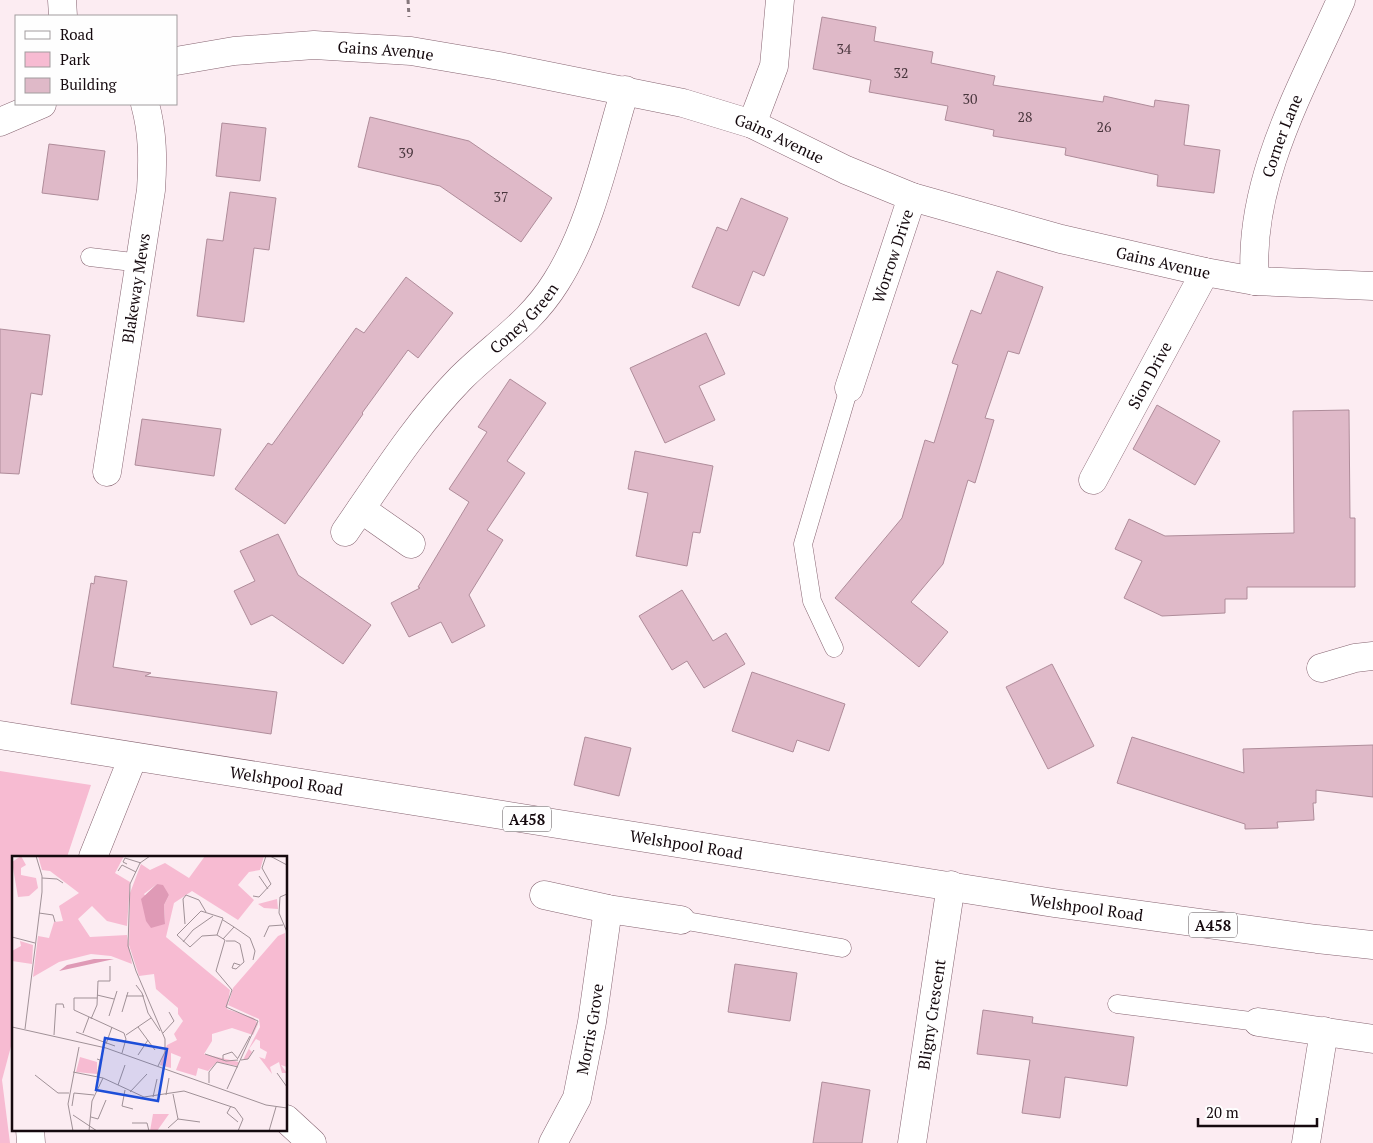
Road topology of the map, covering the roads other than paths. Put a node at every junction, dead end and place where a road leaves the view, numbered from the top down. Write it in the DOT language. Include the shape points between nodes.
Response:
graph roads {
  1 [pos="62,0"];
  2 [pos="780,0"];
  3 [pos="1341,0"];
  4 [pos="63,15"];
  5 [pos="178,61"];
  6 [pos="625,90"];
  7 [pos="40,105"];
  8 [pos="145,105"];
  9 [pos="0,122"];
  10 [pos="752,124"];
  11 [pos="912,197"];
  12 [pos="90,257"];
  13 [pos="141,263"];
  14 [pos="1205,272"];
  15 [pos="1255,281"];
  16 [pos="1373,286"];
  17 [pos="849,388"];
  18 [pos="107,472"];
  19 [pos="1093,480"];
  20 [pos="360,509"];
  21 [pos="345,532"];
  22 [pos="411,544"];
  23 [pos="834,648"];
  24 [pos="1373,656"];
  25 [pos="1322,668"];
  26 [pos="0,735"];
  27 [pos="133,757"];
  28 [pos="93,856"];
  29 [pos="951,885"];
  30 [pos="544,895"];
  31 [pos="608,909"];
  32 [pos="681,920"];
  33 [pos="1373,945"];
  34 [pos="842,948"];
  35 [pos="1117,1004"];
  36 [pos="1258,1022"];
  37 [pos="1324,1031"];
  38 [pos="1373,1038"];
  39 [pos="288,1121"];
  40 [pos="30,1130"];
  41 [pos="31,1143"];
  42 [pos="312,1143"];
  43 [pos="553,1143"];
  44 [pos="912,1143"];
  45 [pos="1306,1143"];
  1 -- 4 [label="street"];
  2 -- 10 [label="street" via="774,66"];
  3 -- 15 [label="street, Corner Lane" via="1279,142 1265,183 1253,254"];
  5 -- 6 [label="street, Gains Avenue" via="234,51 314,44 401,50"];
  6 -- 10 [label="street, Gains Avenue"];
  6 -- 20 [label="street, Coney Green" via="581,233 556,282 520,328 461,378 423,422"];
  7 -- 9 [label="street"];
  8 -- 13 [label="street, Blakeway Mews" via="153,158"];
  10 -- 11 [label="street, Gains Avenue" via="846,170"];
  11 -- 14 [label="street, Gains Avenue" via="1061,238"];
  11 -- 17 [label="street, Worrow Drive"];
  12 -- 13 [label="lane"];
  13 -- 18 [label="street, Blakeway Mews"];
  14 -- 15 [label="street, Gains Avenue"];
  14 -- 19 [label="street, Sion Drive"];
  15 -- 16 [label="street, Gains Avenue"];
  17 -- 23 [label="lane" via="804,544 812,601"];
  20 -- 21 [label="street, Coney Green"];
  20 -- 22 [label="street"];
  24 -- 25 [label="street"];
  26 -- 27 [label="street, Welshpool Road / A458"];
  27 -- 28 [label="street"];
  27 -- 29 [label="street, Welshpool Road / A458"];
  29 -- 33 [label="street, Welshpool Road / A458"];
  29 -- 44 [label="street, Bligny Crescent"];
  30 -- 31 [label="street"];
  31 -- 32 [label="street"];
  31 -- 43 [label="street, Morris Grove" via="592,1022 576,1098"];
  32 -- 34 [label="lane"];
  35 -- 36 [label="lane"];
  36 -- 37 [label="street"];
  37 -- 38 [label="street"];
  37 -- 45 [label="street"];
  39 -- 42 [label="street"];
  40 -- 41 [label="street"];
}
